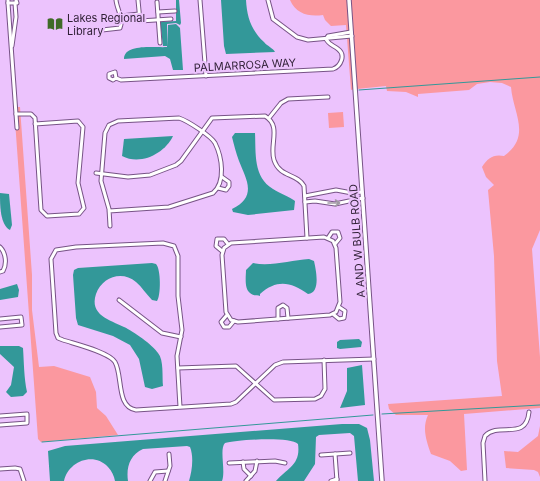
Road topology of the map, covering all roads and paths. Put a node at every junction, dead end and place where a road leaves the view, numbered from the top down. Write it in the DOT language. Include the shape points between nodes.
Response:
graph roads {
  1 [pos="116,0"];
  2 [pos="138,0"];
  3 [pos="200,0"];
  4 [pos="268,0"];
  5 [pos="349,0"];
  6 [pos="8,2"];
  7 [pos="16,2"];
  8 [pos="157,2"];
  9 [pos="175,11"];
  10 [pos="158,12"];
  11 [pos="139,14"];
  12 [pos="121,16"];
  13 [pos="159,20"];
  14 [pos="171,20"];
  15 [pos="102,30"];
  16 [pos="351,34"];
  17 [pos="326,39"];
  18 [pos="160,43"];
  19 [pos="11,52"];
  20 [pos="206,76"];
  21 [pos="116,78"];
  22 [pos="328,97"];
  23 [pos="16,114"];
  24 [pos="269,118"];
  25 [pos="36,124"];
  26 [pos="16,128"];
  27 [pos="201,131"];
  28 [pos="96,173"];
  29 [pos="102,174"];
  30 [pos="222,177"];
  31 [pos="218,188"];
  32 [pos="362,192"];
  33 [pos="305,196"];
  34 [pos="363,198"];
  35 [pos="305,202"];
  36 [pos="109,211"];
  37 [pos="110,226"];
  38 [pos="307,238"];
  39 [pos="328,238"];
  40 [pos="228,244"];
  41 [pos="335,244"];
  42 [pos="0,247"];
  43 [pos="222,251"];
  44 [pos="0,272"];
  45 [pos="119,300"];
  46 [pos="339,307"];
  47 [pos="333,314"];
  48 [pos="227,315"];
  49 [pos="288,318"];
  50 [pos="0,319"];
  51 [pos="278,319"];
  52 [pos="234,321"];
  53 [pos="0,327"];
  54 [pos="181,337"];
  55 [pos="374,359"];
  56 [pos="324,360"];
  57 [pos="178,368"];
  58 [pos="256,384"];
  59 [pos="180,407"];
  60 [pos="528,412"];
  61 [pos="0,416"];
  62 [pos="0,425"];
  63 [pos="350,453"];
  64 [pos="169,454"];
  65 [pos="336,454"];
  66 [pos="321,455"];
  67 [pos="257,461"];
  68 [pos="243,462"];
  69 [pos="229,463"];
  70 [pos="285,463"];
  71 [pos="0,469"];
  72 [pos="168,471"];
  73 [pos="251,476"];
  74 [pos="337,480"];
  75 [pos="24,481"];
  76 [pos="150,481"];
  77 [pos="165,481"];
  78 [pos="246,481"];
  79 [pos="331,481"];
  80 [pos="382,481"];
  81 [pos="485,481"];
  1 -- 12 [label="street"];
  2 -- 11 [label="street"];
  3 -- 20 [label="street"];
  4 -- 17 [label="street" via="273,19 297,38"];
  5 -- 16 [label="street, A AND W BULB ROAD"];
  6 -- 7 [label="street"];
  6 -- 19 [label="street"];
  7 -- 19 [label="street"];
  8 -- 10 [label="street"];
  9 -- 10 [label="street"];
  10 -- 13 [label="street"];
  11 -- 12 [label="street"];
  11 -- 13 [label="street" via="140,21"];
  12 -- 15 [label="street" via="120,28"];
  13 -- 14 [label="street"];
  13 -- 18 [label="street"];
  16 -- 17 [label="street" via="333,34"];
  16 -- 32 [label="street, A AND W BULB ROAD"];
  17 -- 20 [label="street, PALMARROSA WAY" via="341,52 341,63 333,69"];
  19 -- 23 [label="street"];
  20 -- 21 [label="street, PALMARROSA WAY" via="122,80"];
  22 -- 24 [label="street" via="288,99 282,102"];
  23 -- 25 [label="street" via="31,114"];
  23 -- 26 [label="street"];
  24 -- 27 [label="street" via="258,115 215,117"];
  24 -- 33 [label="street" via="274,128 275,162 282,172 300,180 304,186"];
  25 -- 25 [label="street" via="41,210 47,216 79,214 84,208 78,183 83,127 78,121"];
  27 -- 29 [label="street" via="176,165 150,175 128,177"];
  27 -- 29 [label="street" via="179,118 112,123 105,133"];
  27 -- 30 [label="street" via="216,145"];
  28 -- 29 [label="street"];
  29 -- 36 [label="street"];
  30 -- 31 [label="street"];
  30 -- 31 [label="street" via="229,182 229,186 226,190"];
  31 -- 36 [label="street" via="210,194 169,207"];
  32 -- 33 [label="street" via="336,190"];
  32 -- 34 [label="street, A AND W BULB ROAD"];
  33 -- 35 [label="street"];
  35 -- 34 [label="street, one-way" via="335,204"];
  34 -- 55 [label="street, A AND W BULB ROAD"];
  35 -- 38 [label="street"];
  36 -- 37 [label="street"];
  38 -- 39 [label="street"];
  38 -- 40 [label="street"];
  39 -- 41 [label="street"];
  39 -- 41 [label="street" via="332,232 338,232 340,238"];
  40 -- 43 [label="street"];
  40 -- 43 [label="street" via="224,239 217,239 216,246"];
  41 -- 46 [label="street"];
  42 -- 44 [label="street" via="5,254 6,266"];
  43 -- 48 [label="street"];
  45 -- 54 [label="street" via="162,333"];
  46 -- 47 [label="street"];
  46 -- 47 [label="street" via="345,311 344,318 339,319"];
  47 -- 49 [label="street"];
  48 -- 52 [label="street"];
  48 -- 52 [label="street" via="221,322 224,327 229,327"];
  49 -- 51 [label="street"];
  49 -- 51 [label="street" via="287,308 283,305 278,308"];
  50 -- 53 [label="street" via="21,317 22,325"];
  51 -- 52 [label="street"];
  54 -- 57 [label="street" via="177,356"];
  54 -- 59 [label="street" via="178,256 174,246 163,243 76,247 60,248 54,252 51,259 54,326 58,338 113,359 124,403 131,409"];
  55 -- 56 [label="street"];
  55 -- 80 [label="street, A AND W BULB ROAD"];
  56 -- 58 [label="street" via="279,363"];
  56 -- 58 [label="street" via="325,389 318,398 277,401 270,398"];
  57 -- 58 [label="street" via="236,366"];
  57 -- 59 [label="street"];
  58 -- 59 [label="street" via="236,402"];
  60 -- 81 [label="street" via="527,421 520,428 494,431 485,436 482,443"];
  61 -- 62 [label="street" via="27,414 27,423"];
  63 -- 65 [label="street"];
  64 -- 72 [label="street"];
  65 -- 66 [label="street"];
  65 -- 74 [label="street"];
  67 -- 68 [label="street"];
  67 -- 70 [label="street"];
  67 -- 73 [label="street"];
  68 -- 69 [label="street"];
  68 -- 73 [label="street" via="244,469"];
  71 -- 75 [label="street" via="20,469"];
  72 -- 76 [label="street" via="155,472"];
  72 -- 77 [label="street"];
  73 -- 78 [label="street"];
  74 -- 79 [label="street"];
}
